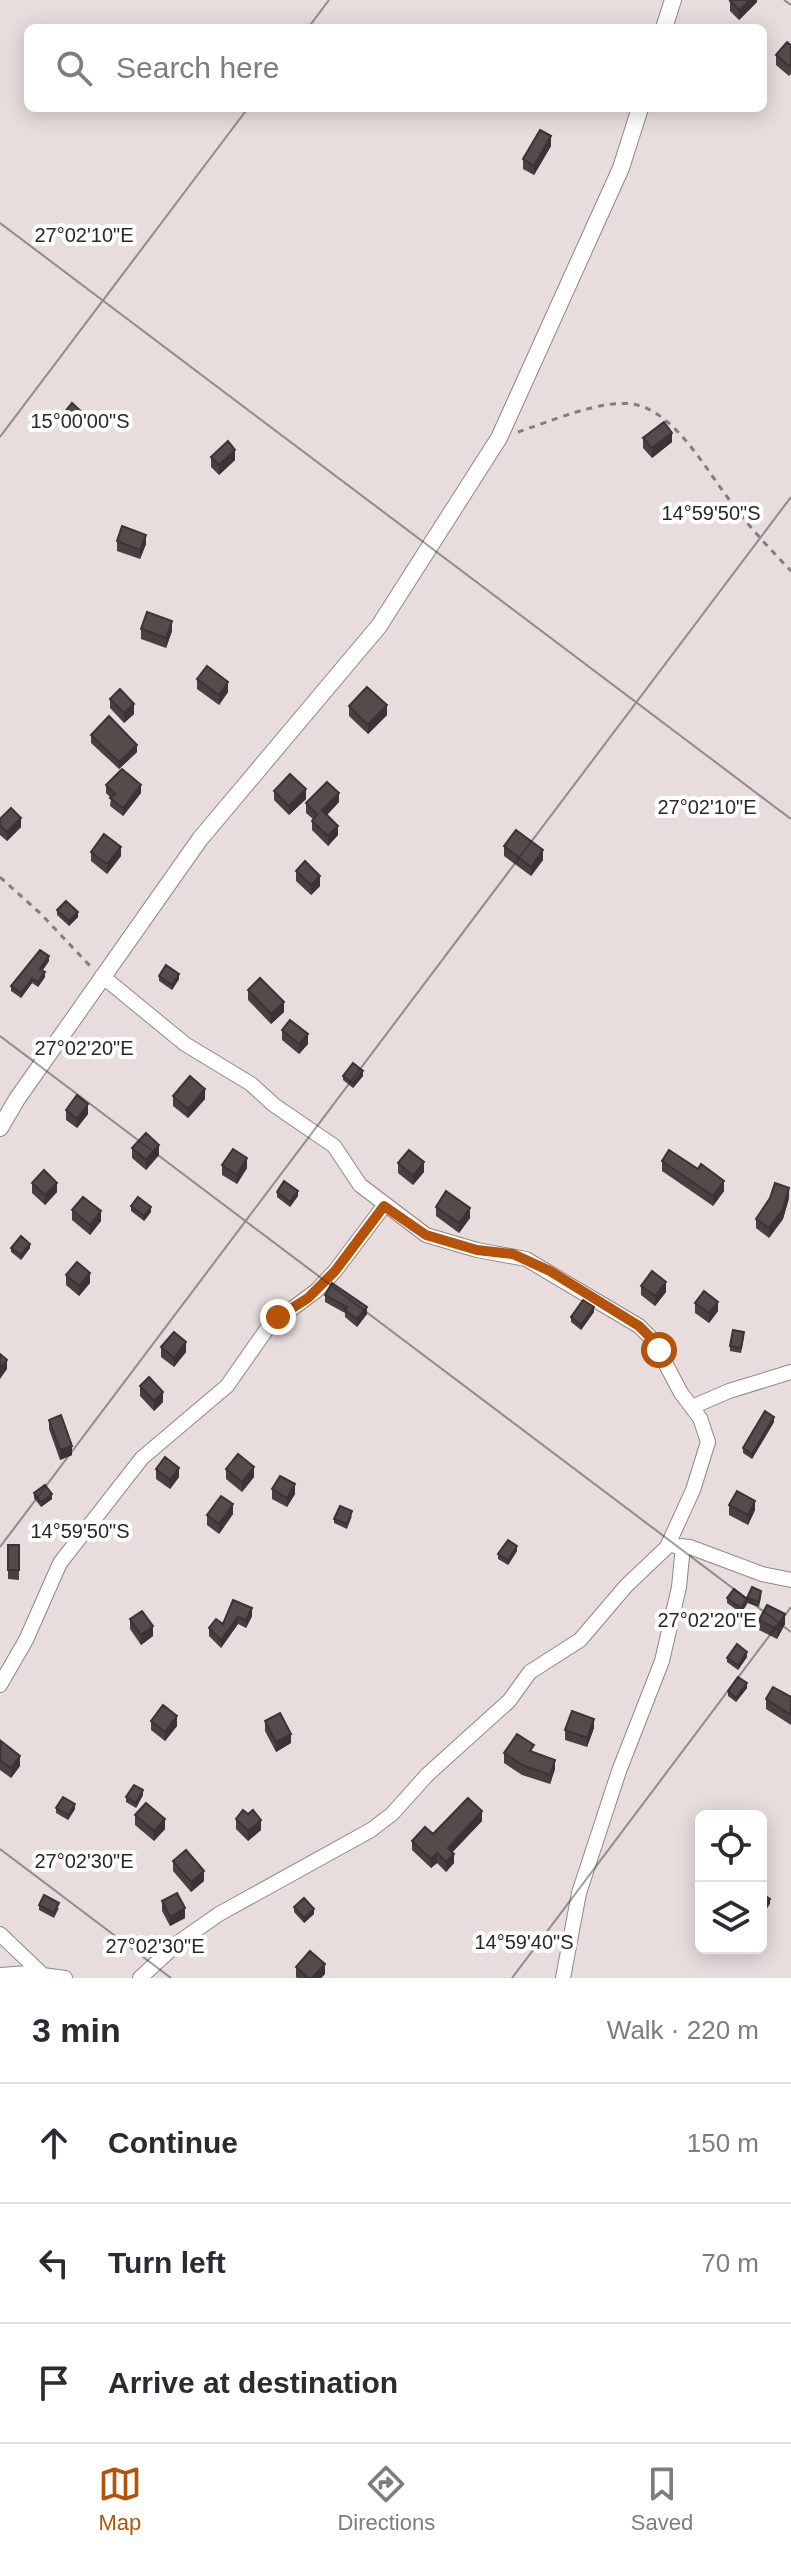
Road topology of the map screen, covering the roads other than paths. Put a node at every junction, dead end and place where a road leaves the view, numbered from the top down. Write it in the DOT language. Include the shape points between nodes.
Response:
graph roads {
  1 [pos="673,0"];
  2 [pos="665,24"];
  3 [pos="639,112"];
  4 [pos="102,976"];
  5 [pos="0,1128"];
  6 [pos="384,1206"];
  7 [pos="791,1372"];
  8 [pos="692,1407"];
  9 [pos="683,1546"];
  10 [pos="667,1547"];
  11 [pos="791,1580"];
  12 [pos="0,1685"];
  13 [pos="0,1934"];
  14 [pos="0,1975"];
  15 [pos="43,1975"];
  16 [pos="65,1978"];
  17 [pos="140,1978"];
  18 [pos="563,1978"];
  1 -- 2 [label="street"];
  3 -- 4 [label="street" via="621,168 499,438 379,626 200,839"];
  4 -- 5 [label="street"];
  4 -- 6 [label="street" via="185,1044 251,1084 334,1146 360,1185"];
  6 -- 8 [label="street" via="426,1235 526,1259 639,1326 653,1340"];
  6 -- 12 [label="street" via="335,1271 269,1326 227,1386 151,1448 97,1514 60,1563"];
  7 -- 8 [label="street"];
  8 -- 10 [label="street" via="708,1442"];
  9 -- 10 [label="street"];
  9 -- 11 [label="street"];
  9 -- 18 [label="street" via="662,1661 579,1893"];
  10 -- 17 [label="street" via="580,1640 530,1672 509,1701 392,1814 219,1914"];
  13 -- 15 [label="street"];
  14 -- 15 [label="street"];
  15 -- 16 [label="street"];
}
